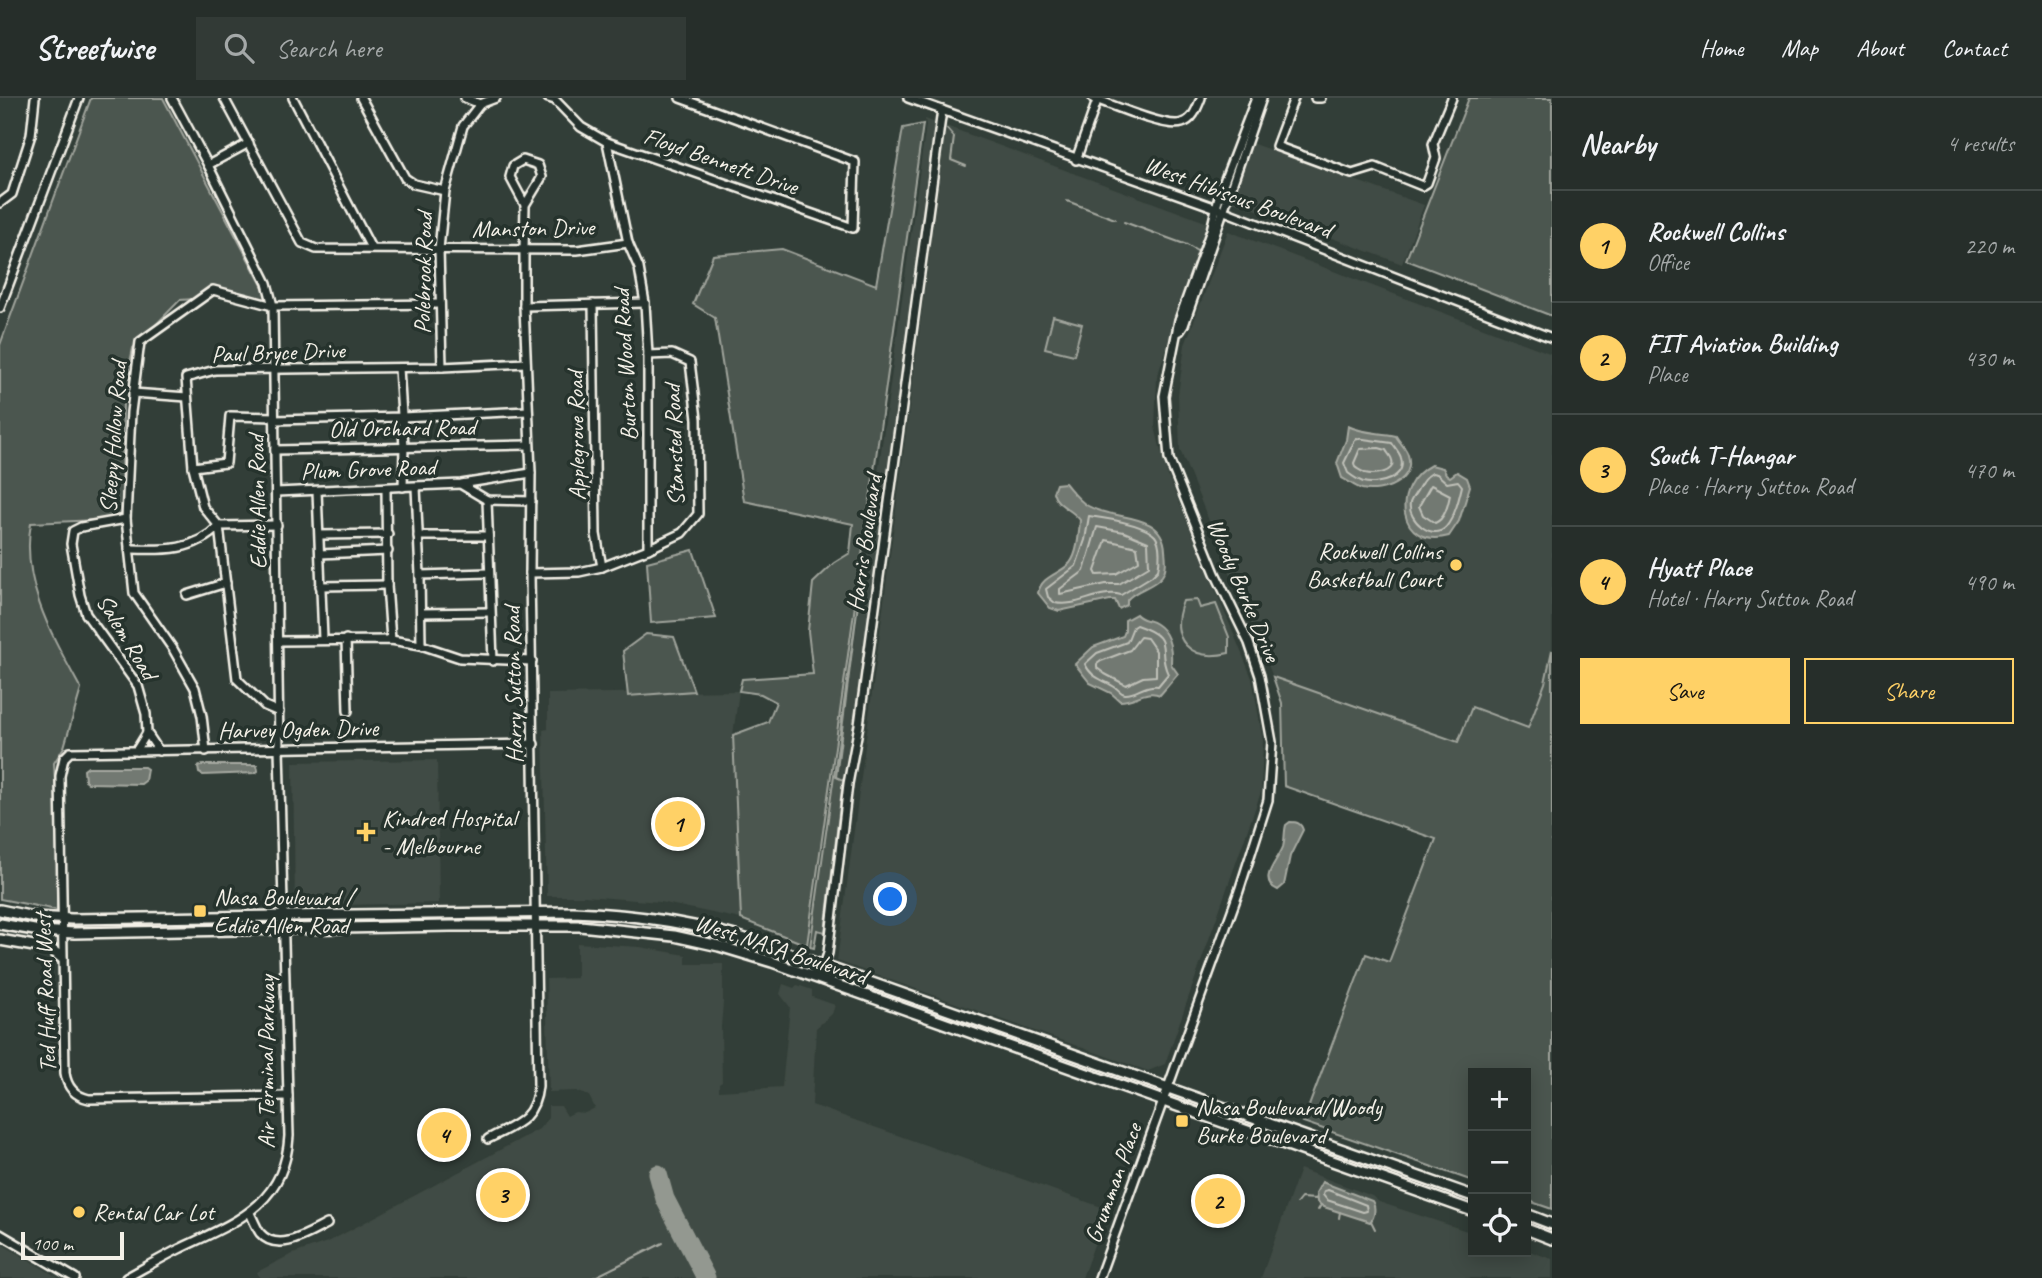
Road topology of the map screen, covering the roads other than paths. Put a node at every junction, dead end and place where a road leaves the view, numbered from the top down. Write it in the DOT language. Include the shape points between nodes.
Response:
graph roads {
  1 [pos="35,98"];
  2 [pos="79,98"];
  3 [pos="172,98"];
  4 [pos="224,98"];
  5 [pos="293,98"];
  6 [pos="361,98"];
  7 [pos="465,98"];
  8 [pos="496,98"];
  9 [pos="680,98"];
  10 [pos="908,98"];
  11 [pos="1201,98"];
  12 [pos="1256,98"];
  13 [pos="1262,98"];
  14 [pos="1294,98"];
  15 [pos="1315,98"];
  16 [pos="1321,98"];
  17 [pos="1452,98"];
  18 [pos="553,99"];
  19 [pos="1096,99"];
  20 [pos="480,104"];
  21 [pos="942,110"];
  22 [pos="607,142"];
  23 [pos="249,143"];
  24 [pos="1076,159"];
  25 [pos="208,165"];
  26 [pos="445,191"];
  27 [pos="0,203"];
  28 [pos="525,205"];
  29 [pos="1219,209"];
  30 [pos="628,243"];
  31 [pos="371,248"];
  32 [pos="439,249"];
  33 [pos="524,249"];
  34 [pos="645,303"];
  35 [pos="440,304"];
  36 [pos="593,304"];
  37 [pos="273,306"];
  38 [pos="523,306"];
  39 [pos="0,308"];
  40 [pos="1552,338"];
  41 [pos="648,355"];
  42 [pos="526,363"];
  43 [pos="442,367"];
  44 [pos="399,368"];
  45 [pos="272,369"];
  46 [pos="133,393"];
  47 [pos="187,397"];
  48 [pos="528,411"];
  49 [pos="274,418"];
  50 [pos="402,418"];
  51 [pos="529,445"];
  52 [pos="404,447"];
  53 [pos="275,450"];
  54 [pos="193,467"];
  55 [pos="531,473"];
  56 [pos="461,484"];
  57 [pos="403,487"];
  58 [pos="416,487"];
  59 [pos="387,489"];
  60 [pos="317,491"];
  61 [pos="276,492"];
  62 [pos="487,500"];
  63 [pos="531,501"];
  64 [pos="125,519"];
  65 [pos="277,525"];
  66 [pos="219,526"];
  67 [pos="388,534"];
  68 [pos="320,535"];
  69 [pos="418,536"];
  70 [pos="488,536"];
  71 [pos="129,549"];
  72 [pos="648,549"];
  73 [pos="388,551"];
  74 [pos="320,554"];
  75 [pos="602,567"];
  76 [pos="489,573"];
  77 [pos="530,573"];
  78 [pos="421,575"];
  79 [pos="226,583"];
  80 [pos="387,585"];
  81 [pos="320,586"];
  82 [pos="187,595"];
  83 [pos="421,612"];
  84 [pos="489,612"];
  85 [pos="323,639"];
  86 [pos="346,639"];
  87 [pos="391,640"];
  88 [pos="279,641"];
  89 [pos="421,645"];
  90 [pos="493,661"];
  91 [pos="532,662"];
  92 [pos="348,710"];
  93 [pos="279,712"];
  94 [pos="147,733"];
  95 [pos="534,744"];
  96 [pos="279,748"];
  97 [pos="136,751"];
  98 [pos="159,751"];
  99 [pos="206,751"];
  100 [pos="64,758"];
  101 [pos="0,909"];
  102 [pos="536,912"];
  103 [pos="284,915"];
  104 [pos="62,919"];
  105 [pos="0,924"];
  106 [pos="537,926"];
  107 [pos="285,929"];
  108 [pos="62,932"];
  109 [pos="0,940"];
  110 [pos="62,958"];
  111 [pos="824,966"];
  112 [pos="820,979"];
  113 [pos="931,1004"];
  114 [pos="926,1017"];
  115 [pos="1167,1087"];
  116 [pos="288,1096"];
  117 [pos="1162,1101"];
  118 [pos="488,1139"];
  119 [pos="1468,1194"];
  120 [pos="1468,1209"];
  121 [pos="250,1213"];
  122 [pos="1531,1216"];
  123 [pos="327,1224"];
  124 [pos="1552,1224"];
  125 [pos="1531,1232"];
  126 [pos="0,1234"];
  127 [pos="1552,1239"];
  128 [pos="75,1278"];
  129 [pos="127,1278"];
  130 [pos="1099,1278"];
  1 -- 27 [label="street" via="31,135 12,194"];
  2 -- 39 [label="street"];
  3 -- 25 [label="street, Eddie Allen Road"];
  4 -- 23 [label="street"];
  5 -- 31 [label="street"];
  6 -- 26 [label="street" via="405,178"];
  7 -- 20 [label="street"];
  8 -- 20 [label="street"];
  9 -- 22 [label="street, Floyd Bennett Drive" via="855,162 853,228"];
  10 -- 21 [label="street, West Hibiscus Boulevard"];
  11 -- 19 [label="street" via="1196,112 1184,123 1169,125"];
  12 -- 29 [label="street"];
  13 -- 29 [label="street"];
  14 -- 17 [label="street" via="1276,146 1352,174 1375,167 1422,186 1436,158 1433,144"];
  15 -- 16 [label="street"];
  18 -- 22 [label="street, Floyd Bennett Drive" via="581,127"];
  19 -- 24 [label="street"];
  20 -- 26 [label="street, Polebrook Road" via="463,126"];
  21 -- 24 [label="street, West Hibiscus Boulevard"];
  21 -- 111 [label="street, Harris Boulevard"];
  22 -- 30 [label="street, Burton Wood Road"];
  23 -- 25 [label="street"];
  23 -- 31 [label="street, Manston Drive" via="302,243 316,249"];
  24 -- 29 [label="street, West Hibiscus Boulevard"];
  25 -- 37 [label="street, Eddie Allen Road" via="267,283"];
  26 -- 32 [label="street, Polebrook Road"];
  28 -- 28 [label="street, Harry Sutton Road" via="542,177 538,165 523,160 513,166 510,177"];
  28 -- 33 [label="street, Harry Sutton Road"];
  29 -- 40 [label="street, West Hibiscus Boulevard"];
  29 -- 115 [label="street, Woody Burke Drive" via="1169,366 1164,396 1169,459 1249,643 1272,742 1267,804 1257,837"];
  30 -- 33 [label="street, Manston Drive" via="577,250"];
  30 -- 34 [label="street, Burton Wood Road" via="639,268"];
  31 -- 32 [label="street, Manston Drive"];
  32 -- 33 [label="street, Manston Drive"];
  32 -- 35 [label="street, Polebrook Road"];
  33 -- 38 [label="street, Harry Sutton Road"];
  34 -- 36 [label="street"];
  34 -- 41 [label="street, Burton Wood Road"];
  35 -- 37 [label="street, Sleepy Hollow Road"];
  35 -- 43 [label="street, Polebrook Road"];
  36 -- 38 [label="street"];
  36 -- 75 [label="street, Applegrove Road" via="596,534"];
  37 -- 45 [label="street, Eddie Allen Road"];
  37 -- 46 [label="street, Sleepy Hollow Road" via="213,290 140,342"];
  38 -- 42 [label="street, Harry Sutton Road"];
  41 -- 72 [label="street, Burton Wood Road"];
  41 -- 72 [label="street, Stansted Road" via="672,354 690,362 698,419 698,514 682,533"];
  42 -- 43 [label="street, Paul Bryce Drive"];
  42 -- 48 [label="street, Harry Sutton Road"];
  43 -- 44 [label="street, Paul Bryce Drive"];
  44 -- 45 [label="street, Paul Bryce Drive"];
  44 -- 50 [label="street"];
  45 -- 47 [label="street, Paul Bryce Drive" via="215,370 187,378"];
  45 -- 49 [label="street, Eddie Allen Road"];
  46 -- 47 [label="street"];
  46 -- 64 [label="street, Sleepy Hollow Road"];
  47 -- 54 [label="street"];
  48 -- 50 [label="street"];
  48 -- 51 [label="street, Harry Sutton Road"];
  49 -- 50 [label="street"];
  49 -- 53 [label="street, Eddie Allen Road"];
  49 -- 54 [label="street" via="230,416 226,463"];
  50 -- 52 [label="street"];
  51 -- 52 [label="street, Old Orchard Road"];
  51 -- 55 [label="street, Harry Sutton Road"];
  52 -- 53 [label="street, Old Orchard Road"];
  52 -- 57 [label="street"];
  53 -- 61 [label="street, Eddie Allen Road"];
  54 -- 66 [label="street" via="203,507"];
  55 -- 56 [label="street, Plum Grove Road"];
  55 -- 63 [label="street, Harry Sutton Road"];
  56 -- 58 [label="street, Plum Grove Road"];
  56 -- 62 [label="street, Plum Grove Road"];
  57 -- 58 [label="street, Plum Grove Road"];
  57 -- 59 [label="street, Plum Grove Road"];
  58 -- 69 [label="street"];
  59 -- 60 [label="street, Plum Grove Road"];
  59 -- 67 [label="street"];
  60 -- 61 [label="street, Plum Grove Road"];
  60 -- 68 [label="street"];
  61 -- 65 [label="street, Eddie Allen Road"];
  62 -- 63 [label="street"];
  62 -- 70 [label="street"];
  63 -- 77 [label="street, Harry Sutton Road"];
  64 -- 71 [label="street, Sleepy Hollow Road"];
  64 -- 94 [label="street, Salem Road" via="81,527 73,531 71,544 86,614 138,686"];
  65 -- 66 [label="street"];
  65 -- 88 [label="street, Eddie Allen Road"];
  66 -- 71 [label="street" via="208,537 170,551"];
  66 -- 79 [label="street"];
  67 -- 68 [label="street"];
  67 -- 73 [label="street"];
  68 -- 74 [label="street"];
  69 -- 70 [label="street"];
  69 -- 78 [label="street"];
  70 -- 76 [label="street"];
  71 -- 99 [label="street, Sleepy Hollow Road" via="134,593 195,688"];
  72 -- 75 [label="street, Stansted Road"];
  73 -- 74 [label="street"];
  73 -- 80 [label="street"];
  74 -- 81 [label="street"];
  75 -- 77 [label="street, Stansted Road"];
  76 -- 78 [label="street"];
  76 -- 84 [label="street"];
  77 -- 91 [label="street, Harry Sutton Road"];
  78 -- 83 [label="street"];
  79 -- 82 [label="street"];
  79 -- 93 [label="street" via="237,680 265,706"];
  80 -- 81 [label="street"];
  80 -- 87 [label="street"];
  81 -- 85 [label="street"];
  83 -- 84 [label="street"];
  83 -- 89 [label="street"];
  84 -- 90 [label="street"];
  85 -- 86 [label="street"];
  85 -- 88 [label="street"];
  86 -- 87 [label="street"];
  86 -- 92 [label="street"];
  87 -- 89 [label="street"];
  88 -- 93 [label="street, Eddie Allen Road"];
  89 -- 90 [label="street" via="460,658"];
  90 -- 91 [label="street"];
  91 -- 95 [label="street, Harry Sutton Road"];
  93 -- 96 [label="street, Eddie Allen Road"];
  94 -- 97 [label="street"];
  94 -- 98 [label="street, Salem Road"];
  95 -- 96 [label="street, Harvey Ogden Drive"];
  95 -- 102 [label="street, Harry Sutton Road"];
  96 -- 99 [label="street, Harvey Ogden Drive"];
  96 -- 103 [label="street, Eddie Allen Road"];
  97 -- 98 [label="street, Harvey Ogden Drive"];
  97 -- 100 [label="street, Harvey Ogden Drive" via="70,752"];
  98 -- 99 [label="street, Harvey Ogden Drive"];
  100 -- 104 [label="street, Ted Huff Road West" via="60,776"];
  101 -- 104 [label="main road, West NASA Boulevard"];
  102 -- 103 [label="main road, West NASA Boulevard"];
  102 -- 106 [label="street, Harry Sutton Road"];
  102 -- 111 [label="main road, West NASA Boulevard" via="674,921 733,935"];
  103 -- 104 [label="main road, West NASA Boulevard"];
  103 -- 107 [label="street, Eddie Allen Road"];
  104 -- 108 [label="street, Ted Huff Road West"];
  105 -- 108 [label="main road, West NASA Boulevard"];
  106 -- 107 [label="main road, West NASA Boulevard"];
  106 -- 112 [label="main road, West NASA Boulevard" via="616,929 682,938"];
  106 -- 118 [label="street, Harry Sutton Road" via="536,1102 527,1117"];
  107 -- 108 [label="main road, West NASA Boulevard"];
  107 -- 116 [label="street, Air Terminal Parkway"];
  108 -- 110 [label="street, Ted Huff Road West"];
  109 -- 110 [label="main road" via="51,949"];
  110 -- 116 [label="street, Ted Huff Road West" via="65,1073 70,1088 79,1096"];
  111 -- 112 [label="street, Harris Boulevard"];
  111 -- 113 [label="main road, West NASA Boulevard"];
  112 -- 114 [label="main road, West NASA Boulevard"];
  113 -- 114 [label="main road"];
  113 -- 115 [label="main road, West NASA Boulevard"];
  114 -- 117 [label="main road, West NASA Boulevard"];
  115 -- 117 [label="street, Woody Burke Drive"];
  115 -- 119 [label="main road, West NASA Boulevard"];
  116 -- 121 [label="street, Air Terminal Parkway" via="284,1165 272,1189"];
  117 -- 120 [label="main road, West NASA Boulevard"];
  117 -- 130 [label="street, Grumman Place"];
  121 -- 123 [label="street" via="260,1233 278,1242"];
  121 -- 129 [label="street, Air Terminal Parkway"];
  122 -- 124 [label="main road"];
  125 -- 127 [label="main road"];
  126 -- 128 [label="street"];
}
